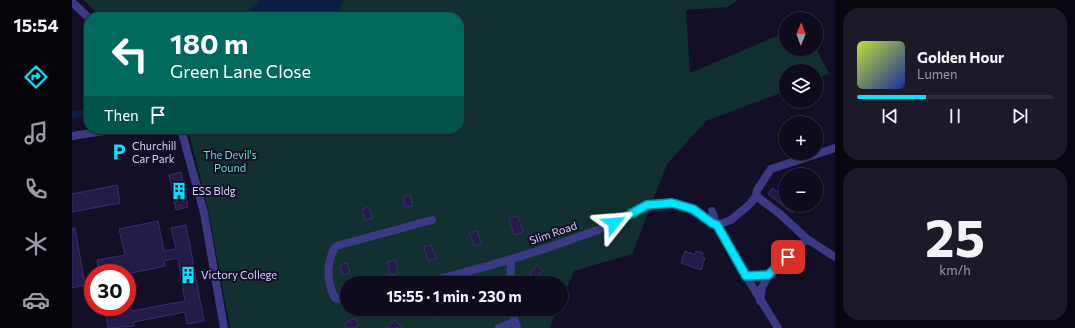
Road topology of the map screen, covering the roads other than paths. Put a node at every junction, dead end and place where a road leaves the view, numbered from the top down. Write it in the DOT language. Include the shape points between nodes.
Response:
graph roads {
  1 [pos="72,2"];
  2 [pos="84,13"];
  3 [pos="85,134"];
  4 [pos="182,134"];
  5 [pos="72,136"];
  6 [pos="835,148"];
  7 [pos="756,196"];
  8 [pos="712,211"];
  9 [pos="432,220"];
  10 [pos="717,225"];
  11 [pos="807,239"];
  12 [pos="835,257"];
  13 [pos="511,259"];
  14 [pos="768,275"];
  15 [pos="449,276"];
  16 [pos="510,276"];
  17 [pos="746,276"];
  18 [pos="340,299"];
  19 [pos="760,302"];
  20 [pos="516,325"];
  21 [pos="224,328"];
  22 [pos="499,328"];
  23 [pos="778,328"];
  1 -- 2 [label="street"];
  3 -- 5 [label="street"];
  4 -- 21 [label="street" via="204,213"];
  6 -- 7 [label="street" via="771,169 757,190"];
  7 -- 10 [label="street" via="731,220"];
  7 -- 11 [label="street"];
  8 -- 10 [label="street"];
  9 -- 18 [label="street" via="336,246 331,255 328,274 330,289 335,298"];
  10 -- 13 [label="street, Slim Road" via="693,209 672,203 647,205 614,223"];
  10 -- 17 [label="street, Slim Road"];
  11 -- 12 [label="street"];
  11 -- 14 [label="street"];
  13 -- 15 [label="street, Slim Road"];
  13 -- 16 [label="street"];
  14 -- 17 [label="street"];
  14 -- 19 [label="street" via="762,287"];
  17 -- 19 [label="street, Slim Road"];
  19 -- 23 [label="street, Slim Road"];
  20 -- 22 [label="street"];
}
